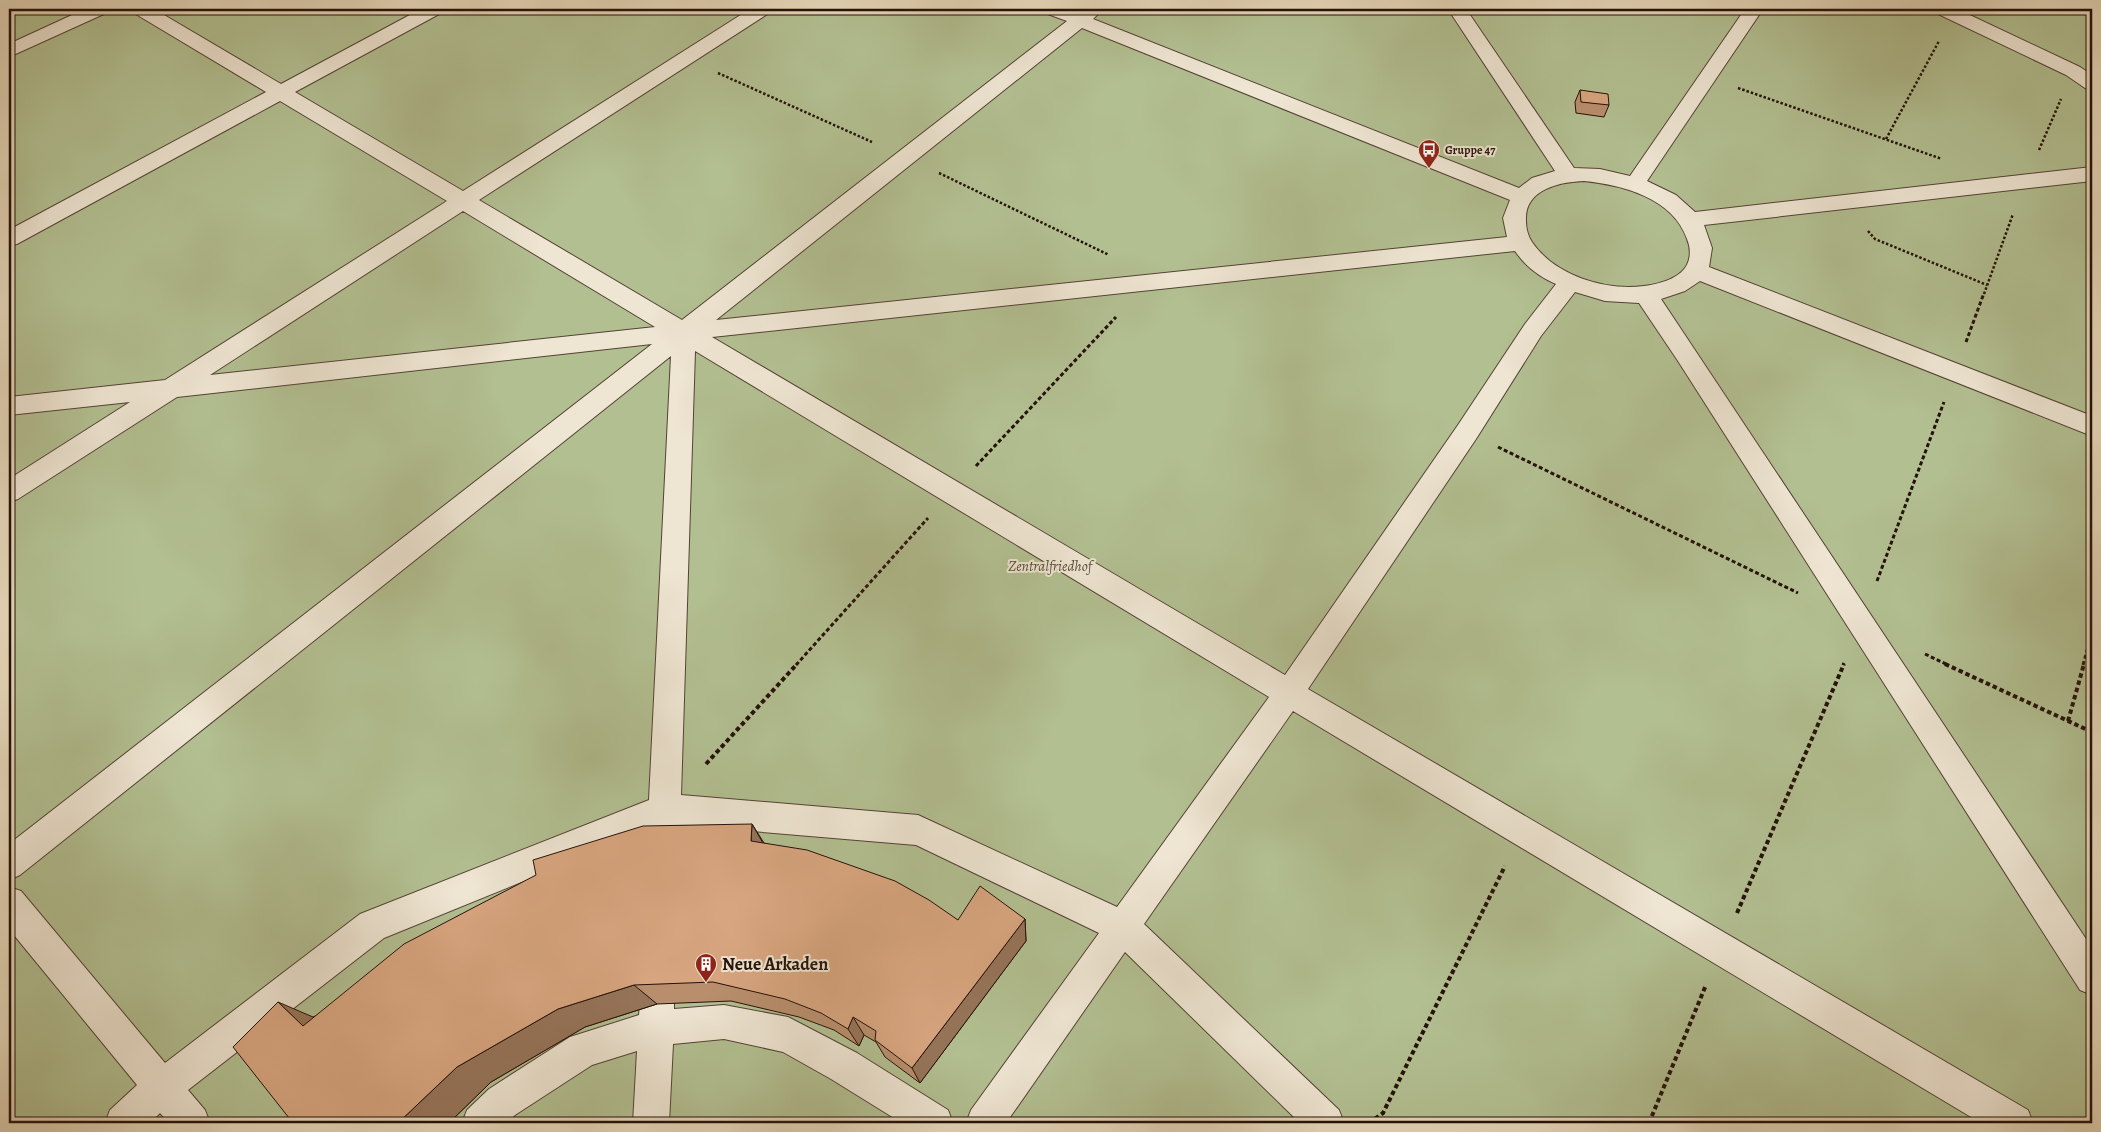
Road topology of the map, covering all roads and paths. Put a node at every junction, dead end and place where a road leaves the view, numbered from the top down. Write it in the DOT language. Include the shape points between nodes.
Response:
graph roads {
  1 [pos="99,9"];
  2 [pos="141,9"];
  3 [pos="434,9"];
  4 [pos="762,9"];
  5 [pos="1052,9"];
  6 [pos="1457,9"];
  7 [pos="1754,9"];
  8 [pos="1949,11"];
  9 [pos="1086,14"];
  10 [pos="9,50"];
  11 [pos="686,58"];
  12 [pos="1708,77"];
  13 [pos="2092,84"];
  14 [pos="279,92"];
  15 [pos="1886,139"];
  16 [pos="906,157"];
  17 [pos="1948,161"];
  18 [pos="2092,174"];
  19 [pos="1568,175"];
  20 [pos="1635,184"];
  21 [pos="1522,197"];
  22 [pos="463,202"];
  23 [pos="1844,202"];
  24 [pos="1690,220"];
  25 [pos="9,238"];
  26 [pos="1521,243"];
  27 [pos="1695,270"];
  28 [pos="1150,281"];
  29 [pos="1570,282"];
  30 [pos="1987,285"];
  31 [pos="1645,294"];
  32 [pos="684,333"];
  33 [pos="174,387"];
  34 [pos="9,406"];
  35 [pos="2092,426"];
  36 [pos="1467,432"];
  37 [pos="9,492"];
  38 [pos="951,492"];
  39 [pos="1798,593"];
  40 [pos="2092,633"];
  41 [pos="1924,653"];
  42 [pos="1289,694"];
  43 [pos="2068,721"];
  44 [pos="2092,732"];
  45 [pos="705,765"];
  46 [pos="665,809"];
  47 [pos="1522,832"];
  48 [pos="663,852"];
  49 [pos="9,864"];
  50 [pos="9,903"];
  51 [pos="1123,927"];
  52 [pos="2092,978"];
  53 [pos="656,1016"];
  54 [pos="161,1088"];
  55 [pos="123,1123"];
  56 [pos="192,1123"];
  57 [pos="480,1123"];
  58 [pos="651,1123"];
  59 [pos="935,1123"];
  60 [pos="984,1123"];
  61 [pos="1326,1123"];
  62 [pos="1369,1123"];
  63 [pos="2015,1123"];
  1 -- 10 [label="lane"];
  2 -- 14 [label="lane"];
  3 -- 14 [label="lane"];
  4 -- 11 [label="lane"];
  5 -- 9 [label="lane"];
  6 -- 19 [label="lane"];
  7 -- 12 [label="lane"];
  8 -- 13 [label="lane" via="2074,71"];
  8 -- 15 [label="path"];
  9 -- 16 [label="lane"];
  9 -- 21 [label="lane"];
  11 -- 16 [label="path"];
  11 -- 22 [label="lane"];
  12 -- 15 [label="path"];
  12 -- 20 [label="lane"];
  14 -- 22 [label="lane"];
  14 -- 25 [label="lane"];
  15 -- 17 [label="path"];
  16 -- 28 [label="path" via="1137,268"];
  16 -- 32 [label="lane"];
  18 -- 23 [label="lane"];
  19 -- 20 [label="lane" via="1601,176"];
  19 -- 21 [label="lane" via="1540,182"];
  20 -- 24 [label="lane" via="1666,199"];
  21 -- 26 [label="lane" via="1514,218"];
  22 -- 32 [label="lane"];
  22 -- 33 [label="lane"];
  23 -- 24 [label="lane"];
  23 -- 30 [label="path" via="1875,239"];
  24 -- 27 [label="lane" via="1701,246"];
  26 -- 28 [label="lane"];
  26 -- 29 [label="lane" via="1549,271"];
  27 -- 31 [label="lane" via="1683,282 1667,290"];
  27 -- 35 [label="lane"];
  28 -- 32 [label="lane"];
  28 -- 38 [label="path"];
  29 -- 31 [label="lane" via="1603,292"];
  29 -- 36 [label="lane" via="1533,330"];
  31 -- 52 [label="lane"];
  32 -- 33 [label="lane"];
  32 -- 38 [label="lane"];
  32 -- 46 [label="lane"];
  32 -- 49 [label="lane"];
  33 -- 34 [label="lane"];
  33 -- 37 [label="lane"];
  36 -- 39 [label="path"];
  36 -- 42 [label="lane"];
  38 -- 42 [label="lane"];
  38 -- 45 [label="path"];
  40 -- 43 [label="path"];
  41 -- 43 [label="path"];
  42 -- 47 [label="lane"];
  42 -- 51 [label="lane"];
  43 -- 44 [label="path"];
  46 -- 48 [label="lane"];
  46 -- 51 [label="lane" via="918,830"];
  46 -- 54 [label="lane" via="372,926"];
  47 -- 62 [label="path" via="1384,1113"];
  47 -- 63 [label="lane"];
  50 -- 54 [label="lane"];
  51 -- 60 [label="lane"];
  51 -- 61 [label="lane"];
  53 -- 57 [label="lane" via="583,1050 502,1102"];
  53 -- 58 [label="lane"];
  53 -- 59 [label="lane" via="724,1022 788,1035"];
  54 -- 55 [label="lane"];
  54 -- 56 [label="lane"];
}
